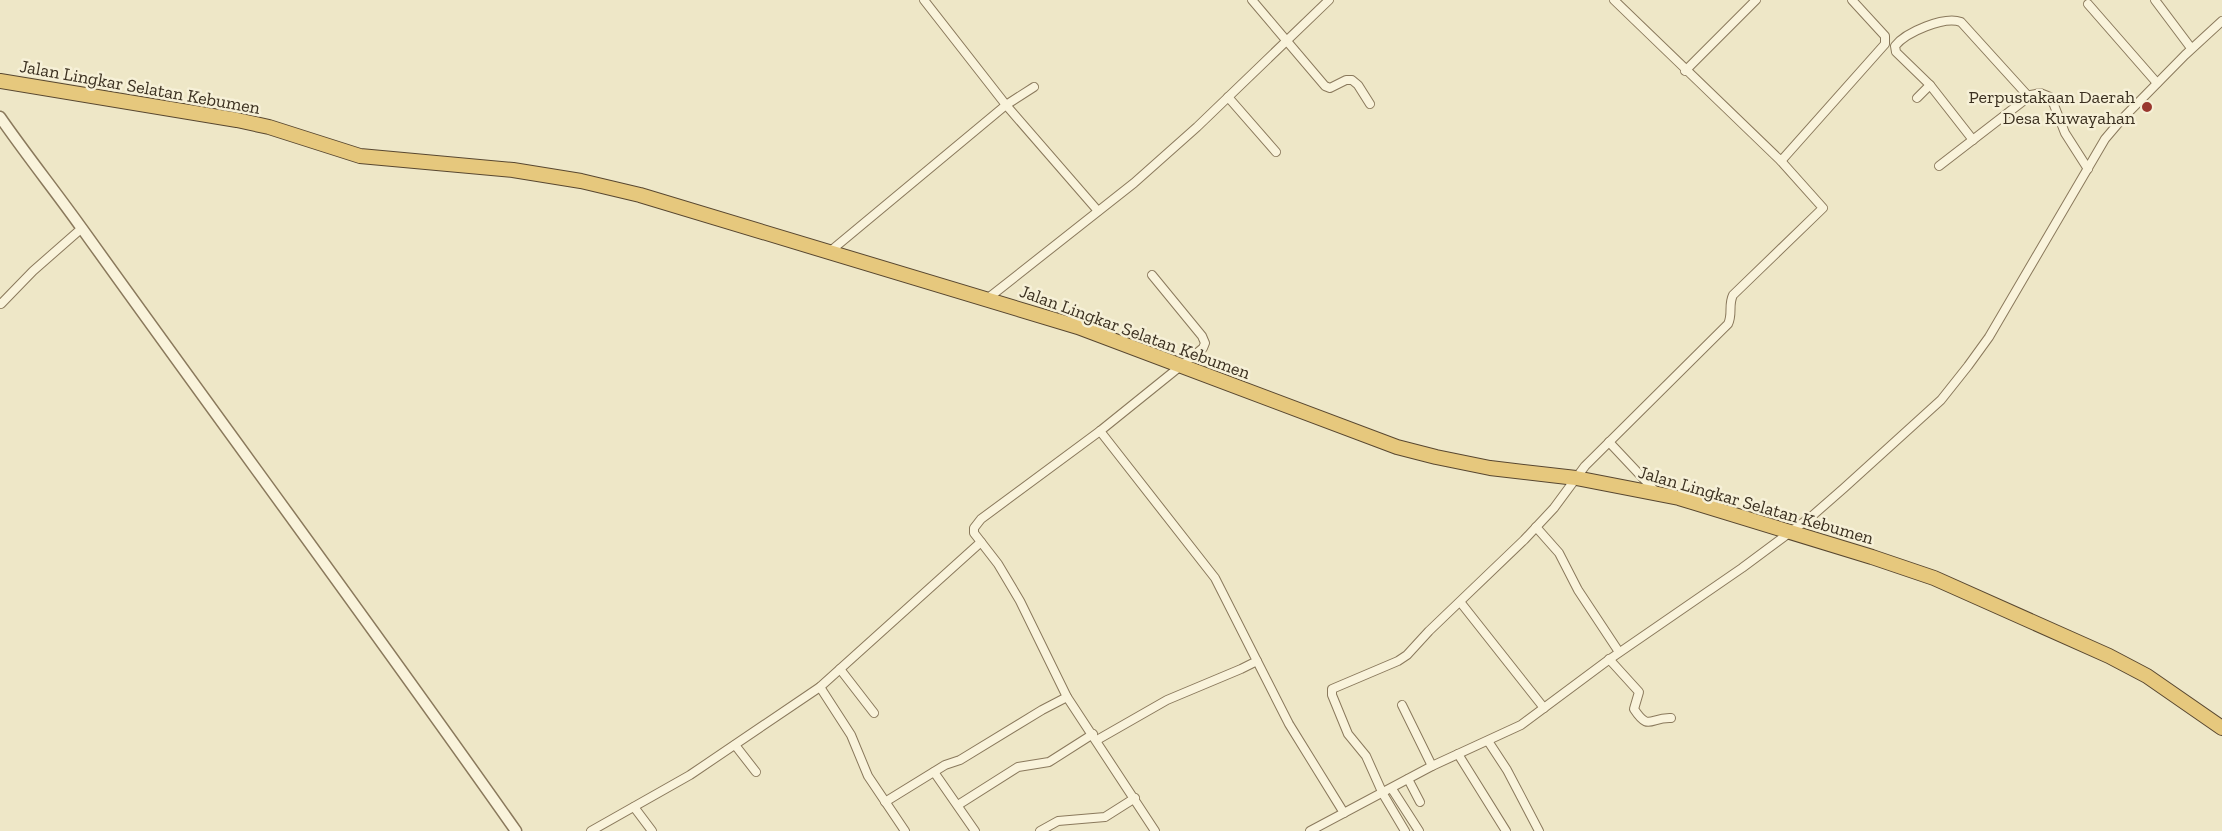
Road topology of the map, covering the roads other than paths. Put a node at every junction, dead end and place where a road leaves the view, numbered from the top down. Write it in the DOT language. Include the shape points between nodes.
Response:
graph roads {
  1 [pos="924,0"];
  2 [pos="1252,0"];
  3 [pos="1329,0"];
  4 [pos="1614,0"];
  5 [pos="1756,0"];
  6 [pos="1852,0"];
  7 [pos="2155,0"];
  8 [pos="2088,4"];
  9 [pos="2222,21"];
  10 [pos="1286,41"];
  11 [pos="1882,48"];
  12 [pos="2191,48"];
  13 [pos="1895,49"];
  14 [pos="1685,71"];
  15 [pos="0,81"];
  16 [pos="2157,83"];
  17 [pos="1930,85"];
  18 [pos="1035,87"];
  19 [pos="1228,97"];
  20 [pos="2029,97"];
  21 [pos="1917,98"];
  22 [pos="1370,104"];
  23 [pos="1006,105"];
  24 [pos="0,117"];
  25 [pos="1973,140"];
  26 [pos="1276,152"];
  27 [pos="1781,161"];
  28 [pos="1939,166"];
  29 [pos="2088,169"];
  30 [pos="1098,211"];
  31 [pos="82,228"];
  32 [pos="827,253"];
  33 [pos="1152,275"];
  34 [pos="987,299"];
  35 [pos="1,304"];
  36 [pos="1180,364"];
  37 [pos="1101,431"];
  38 [pos="1609,442"];
  39 [pos="1576,478"];
  40 [pos="1657,493"];
  41 [pos="1536,527"];
  42 [pos="1792,531"];
  43 [pos="981,542"];
  44 [pos="1461,603"];
  45 [pos="1620,652"];
  46 [pos="1609,659"];
  47 [pos="1257,661"];
  48 [pos="840,669"];
  49 [pos="820,687"];
  50 [pos="1067,697"];
  51 [pos="1402,705"];
  52 [pos="1544,708"];
  53 [pos="874,713"];
  54 [pos="1671,718"];
  55 [pos="2222,728"];
  56 [pos="1095,737"];
  57 [pos="1488,741"];
  58 [pos="735,745"];
  59 [pos="1458,754"];
  60 [pos="1432,766"];
  61 [pos="756,772"];
  62 [pos="934,772"];
  63 [pos="1408,779"];
  64 [pos="1392,789"];
  65 [pos="1383,794"];
  66 [pos="1135,798"];
  67 [pos="885,802"];
  68 [pos="1420,802"];
  69 [pos="958,805"];
  70 [pos="634,807"];
  71 [pos="1344,813"];
  72 [pos="516,831"];
  73 [pos="591,831"];
  74 [pos="652,831"];
  75 [pos="905,831"];
  76 [pos="975,831"];
  77 [pos="1040,831"];
  78 [pos="1155,831"];
  79 [pos="1310,831"];
  80 [pos="1405,831"];
  81 [pos="1419,831"];
  82 [pos="1506,831"];
  83 [pos="1539,831"];
  1 -- 23 [label="street"];
  2 -- 10 [label="street"];
  3 -- 10 [label="street"];
  4 -- 14 [label="street"];
  5 -- 14 [label="street"];
  6 -- 11 [label="street" via="1885,36"];
  7 -- 12 [label="street"];
  8 -- 16 [label="street"];
  9 -- 12 [label="street"];
  10 -- 19 [label="street"];
  10 -- 22 [label="street" via="1328,88 1352,80"];
  11 -- 13 [label="street"];
  11 -- 27 [label="street"];
  12 -- 16 [label="street"];
  13 -- 17 [label="street"];
  13 -- 20 [label="street" via="1899,41 1915,30 1959,21"];
  14 -- 27 [label="street"];
  15 -- 32 [label="highway, Jalan Lingkar Selatan Kebumen" via="237,120 360,156 513,170 581,181 693,210"];
  16 -- 29 [label="street" via="2111,133"];
  17 -- 21 [label="street"];
  17 -- 25 [label="street"];
  18 -- 23 [label="street"];
  19 -- 26 [label="street"];
  19 -- 30 [label="street"];
  20 -- 25 [label="street"];
  20 -- 29 [label="street" via="2040,93 2050,98"];
  23 -- 30 [label="street"];
  23 -- 32 [label="street"];
  24 -- 31 [label="street"];
  25 -- 28 [label="street"];
  27 -- 38 [label="street" via="1823,208 1733,295 1728,324"];
  29 -- 42 [label="street" via="1989,337 1941,400"];
  30 -- 34 [label="street"];
  31 -- 35 [label="street"];
  31 -- 72 [label="street"];
  32 -- 34 [label="highway, Jalan Lingkar Selatan Kebumen"];
  33 -- 36 [label="street" via="1204,340 1203,348"];
  34 -- 36 [label="highway, Jalan Lingkar Selatan Kebumen"];
  36 -- 37 [label="street"];
  36 -- 39 [label="highway, Jalan Lingkar Selatan Kebumen" via="1405,449 1490,468"];
  37 -- 43 [label="street" via="981,519 974,533"];
  37 -- 47 [label="street" via="1215,578"];
  38 -- 39 [label="street"];
  38 -- 40 [label="street"];
  39 -- 40 [label="highway, Jalan Lingkar Selatan Kebumen"];
  39 -- 41 [label="street"];
  40 -- 42 [label="highway, Jalan Lingkar Selatan Kebumen"];
  41 -- 44 [label="street"];
  41 -- 45 [label="street" via="1559,553 1578,590"];
  42 -- 45 [label="street"];
  42 -- 55 [label="highway, Jalan Lingkar Selatan Kebumen" via="1934,578 2109,656 2147,676"];
  43 -- 48 [label="street"];
  43 -- 50 [label="street" via="1020,600"];
  44 -- 52 [label="street"];
  44 -- 65 [label="street" via="1403,658 1332,689 1348,734 1369,762"];
  45 -- 46 [label="street"];
  46 -- 52 [label="street"];
  46 -- 54 [label="street" via="1639,692 1634,710 1646,722"];
  47 -- 56 [label="street"];
  47 -- 71 [label="street"];
  48 -- 49 [label="street"];
  48 -- 53 [label="street"];
  49 -- 58 [label="street"];
  49 -- 67 [label="street"];
  50 -- 56 [label="street"];
  50 -- 62 [label="street"];
  51 -- 60 [label="street"];
  52 -- 57 [label="street"];
  56 -- 66 [label="street"];
  56 -- 69 [label="street" via="1049,762 1018,767"];
  57 -- 59 [label="street"];
  57 -- 83 [label="street"];
  58 -- 61 [label="street"];
  58 -- 70 [label="street"];
  59 -- 60 [label="street"];
  59 -- 82 [label="street"];
  60 -- 63 [label="street"];
  62 -- 67 [label="street"];
  62 -- 69 [label="street"];
  63 -- 64 [label="street"];
  63 -- 68 [label="street"];
  64 -- 65 [label="street"];
  64 -- 81 [label="street"];
  65 -- 71 [label="street"];
  65 -- 80 [label="street"];
  66 -- 77 [label="street" via="1105,817 1058,821"];
  66 -- 78 [label="street"];
  67 -- 75 [label="street"];
  69 -- 76 [label="street"];
  70 -- 73 [label="street"];
  70 -- 74 [label="street"];
  71 -- 79 [label="street"];
}
